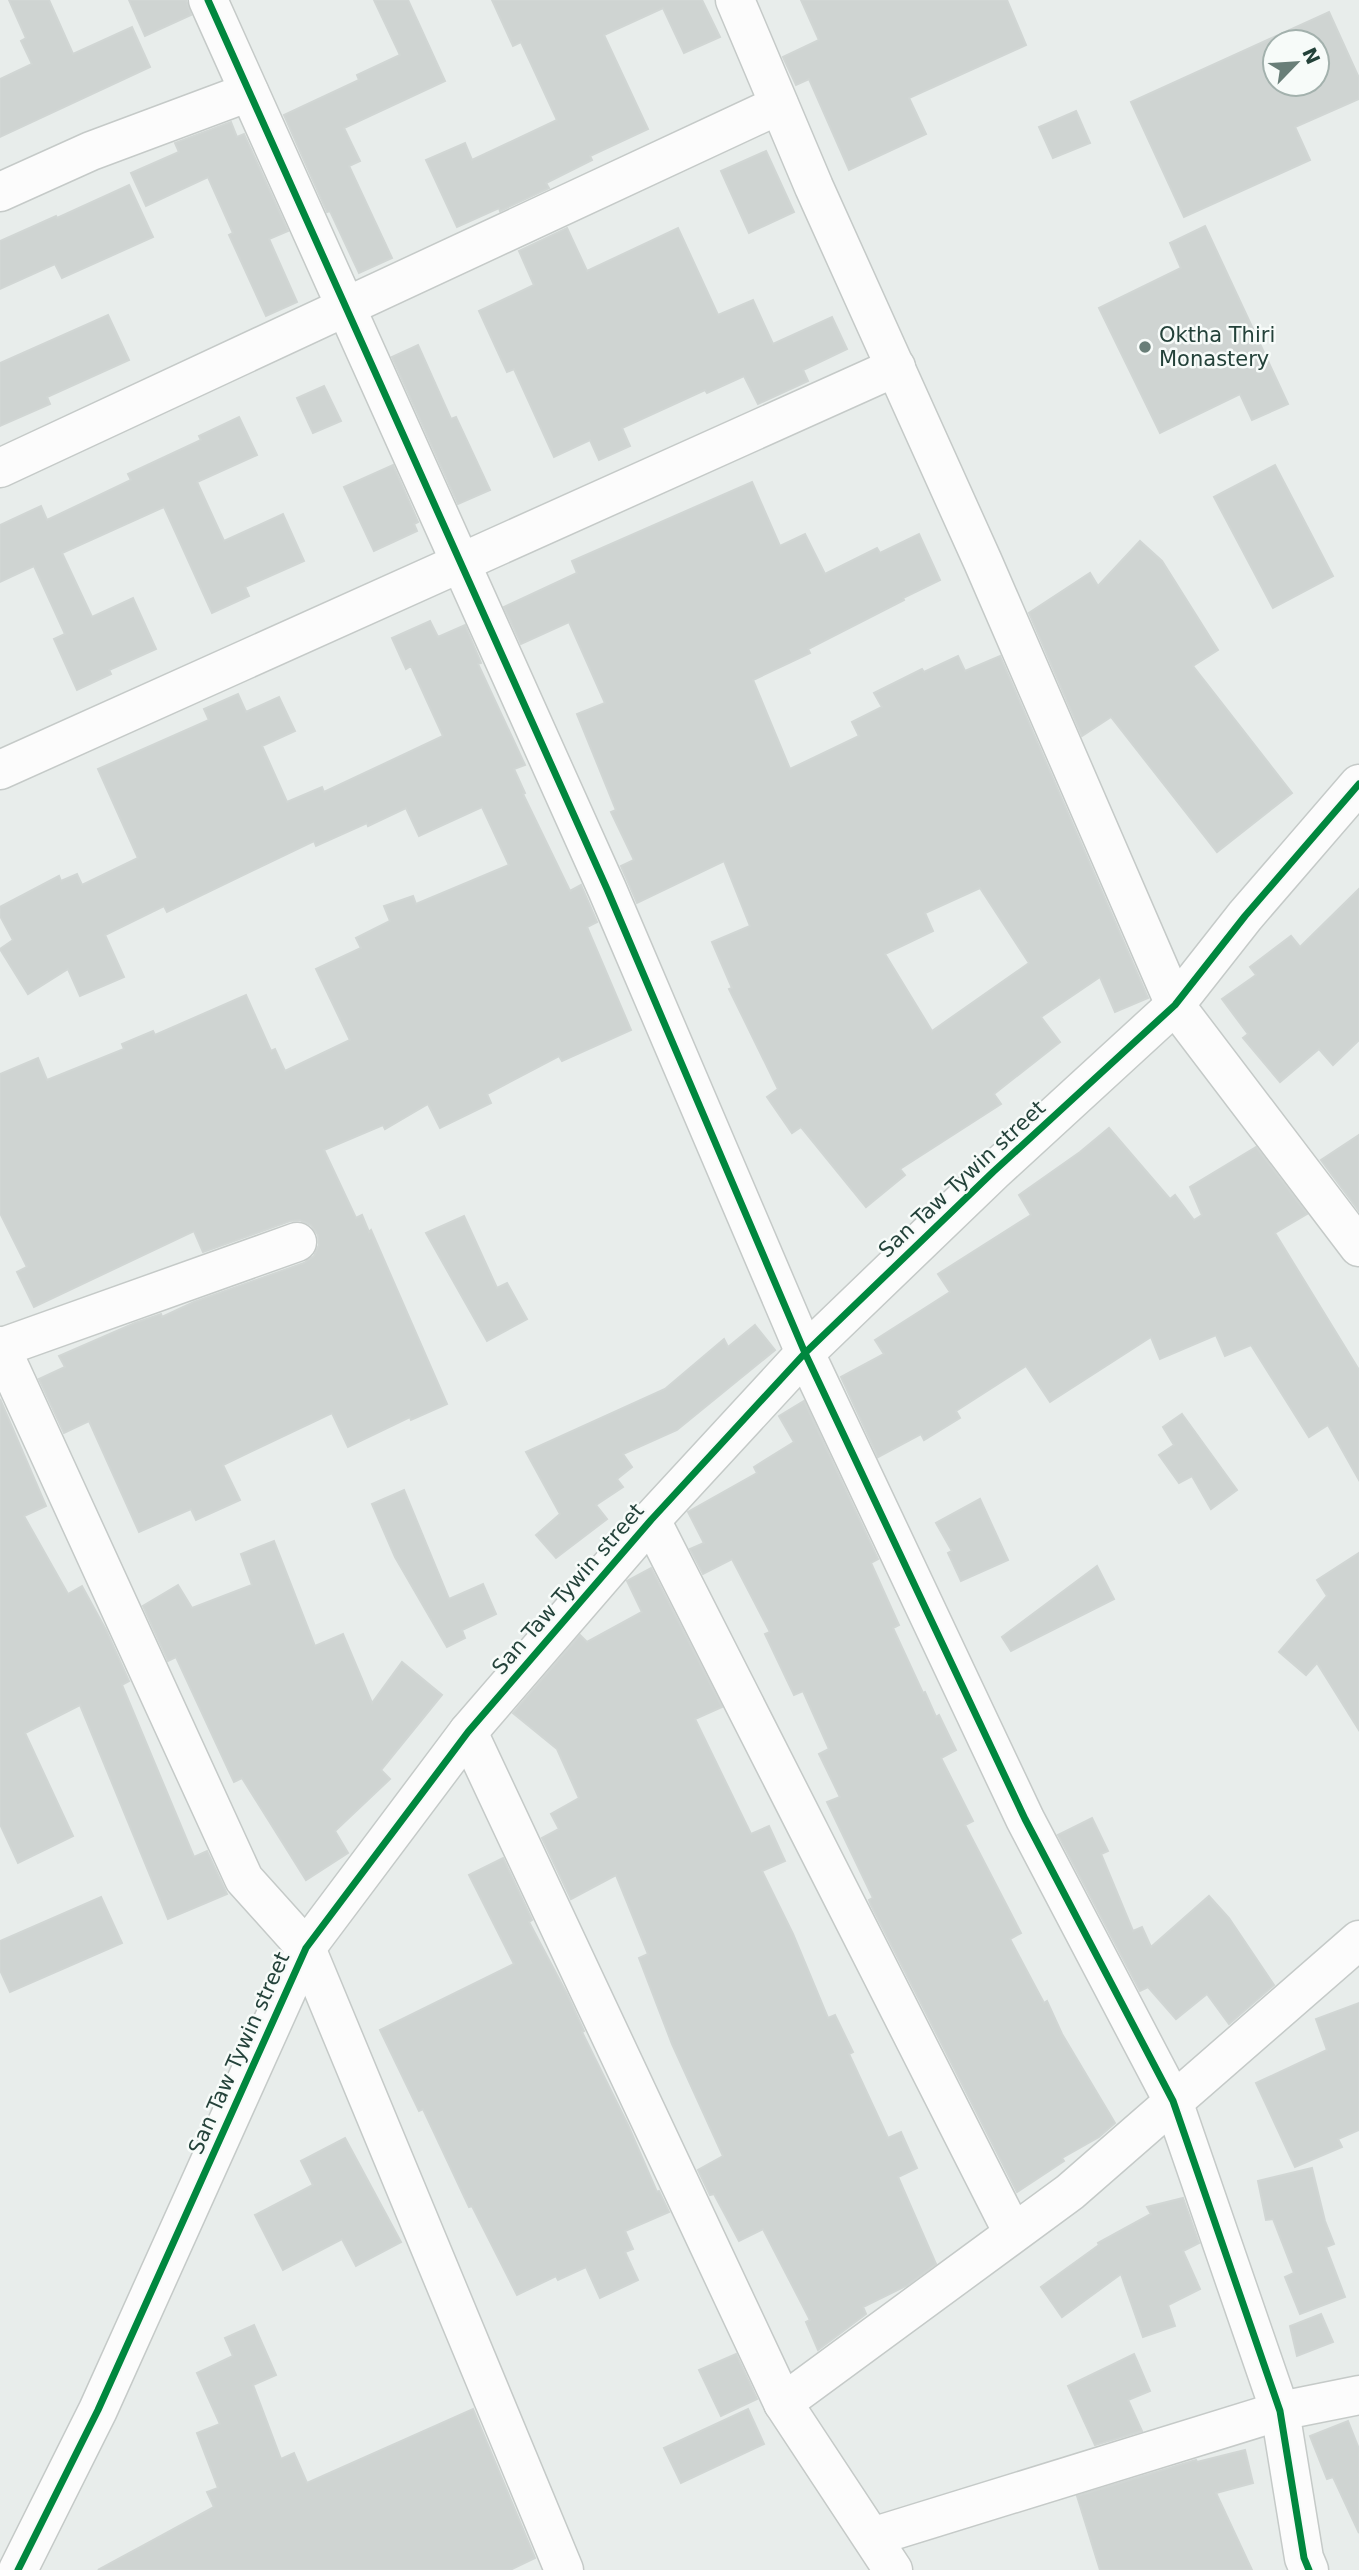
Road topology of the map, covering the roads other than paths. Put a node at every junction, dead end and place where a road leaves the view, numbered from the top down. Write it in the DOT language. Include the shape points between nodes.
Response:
graph roads {
  1 [pos="208,0"];
  2 [pos="735,0"];
  3 [pos="249,92"];
  4 [pos="779,105"];
  5 [pos="0,192"];
  6 [pos="345,306"];
  7 [pos="896,368"];
  8 [pos="0,468"];
  9 [pos="461,564"];
  10 [pos="0,770"];
  11 [pos="1359,784"];
  12 [pos="1175,1005"];
  13 [pos="297,1241"];
  14 [pos="1359,1247"];
  15 [pos="0,1347"];
  16 [pos="805,1353"];
  17 [pos="651,1520"];
  18 [pos="468,1732"];
  19 [pos="1359,1940"];
  20 [pos="306,1948"];
  21 [pos="1173,2101"];
  22 [pos="1013,2234"];
  23 [pos="1359,2395"];
  24 [pos="783,2403"];
  25 [pos="1280,2411"];
  26 [pos="872,2537"];
  27 [pos="18,2570"];
  28 [pos="564,2570"];
  29 [pos="893,2570"];
  30 [pos="1309,2570"];
  1 -- 3 [label="street"];
  2 -- 4 [label="street"];
  3 -- 5 [label="street" via="91,151"];
  3 -- 6 [label="street"];
  4 -- 6 [label="street"];
  4 -- 7 [label="street"];
  6 -- 8 [label="street"];
  6 -- 9 [label="street"];
  7 -- 9 [label="street"];
  7 -- 12 [label="street"];
  9 -- 10 [label="street"];
  9 -- 16 [label="street" via="612,901"];
  11 -- 12 [label="street, San Taw Tywin street"];
  12 -- 14 [label="street"];
  12 -- 16 [label="street, San Taw Tywin street"];
  13 -- 15 [label="street"];
  15 -- 20 [label="street" via="244,1880"];
  16 -- 17 [label="street, San Taw Tywin street"];
  16 -- 21 [label="street" via="1025,1819"];
  17 -- 18 [label="street, San Taw Tywin street"];
  17 -- 22 [label="street"];
  18 -- 20 [label="street, San Taw Tywin street"];
  18 -- 24 [label="street"];
  19 -- 21 [label="street"];
  20 -- 27 [label="street, San Taw Tywin street" via="98,2410"];
  20 -- 28 [label="street"];
  21 -- 22 [label="street" via="1070,2192"];
  21 -- 25 [label="street"];
  22 -- 24 [label="street"];
  23 -- 25 [label="street"];
  24 -- 26 [label="street"];
  25 -- 26 [label="street"];
  25 -- 30 [label="street"];
  26 -- 29 [label="street"];
}
